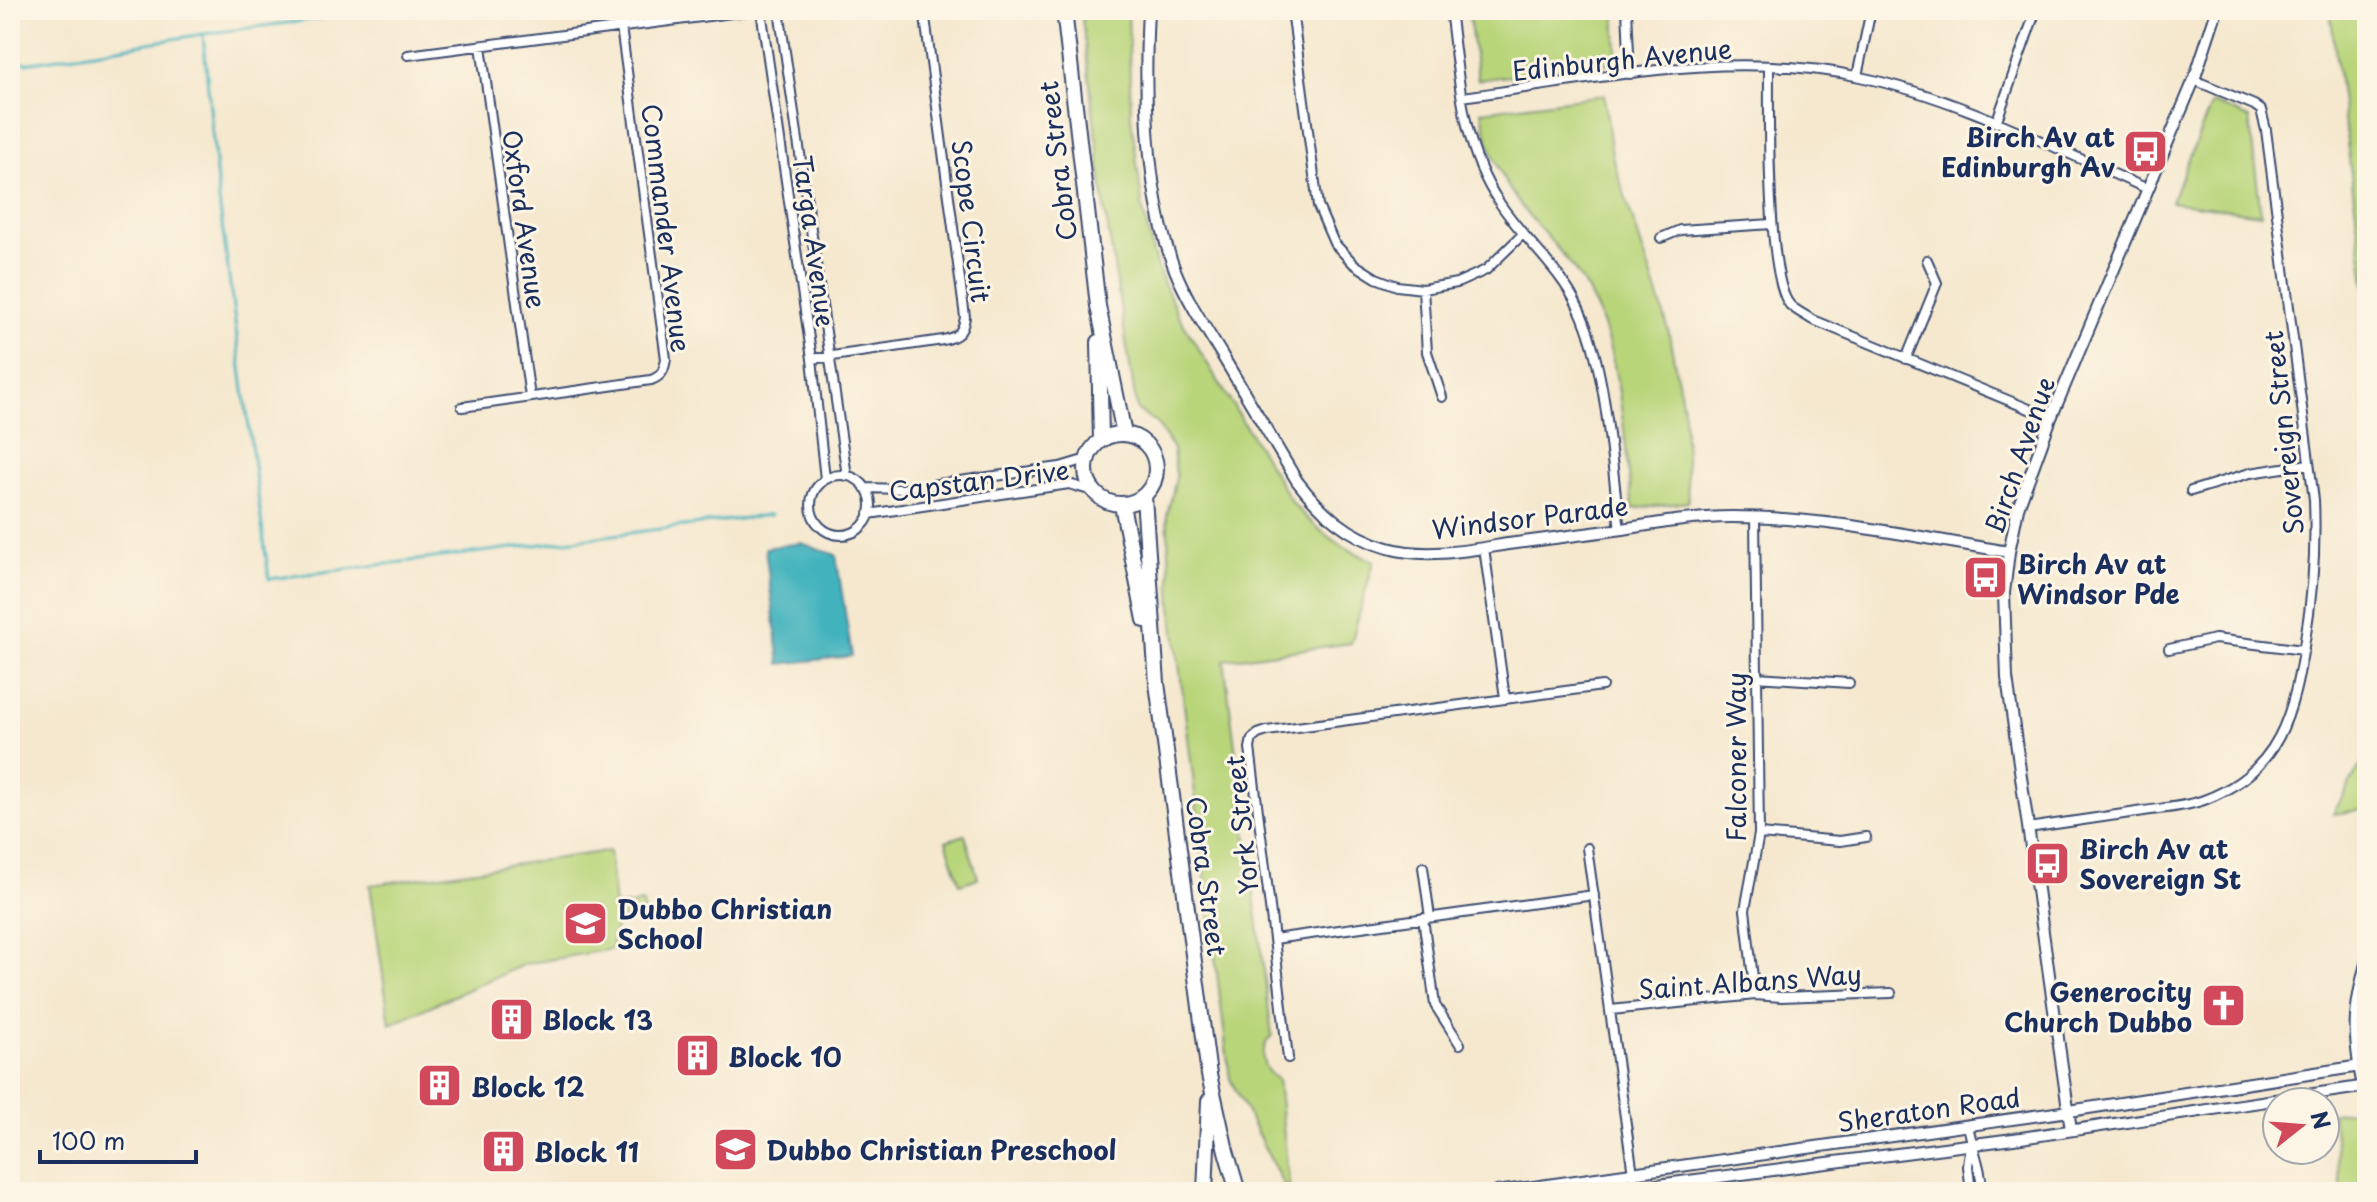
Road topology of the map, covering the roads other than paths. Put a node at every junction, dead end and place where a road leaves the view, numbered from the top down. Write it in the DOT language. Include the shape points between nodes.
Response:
graph roads {
  1 [pos="758,10"];
  2 [pos="779,10"];
  3 [pos="924,10"];
  4 [pos="1064,10"];
  5 [pos="1148,10"];
  6 [pos="1292,10"];
  7 [pos="1450,10"];
  8 [pos="1627,10"];
  9 [pos="1871,10"];
  10 [pos="2036,10"];
  11 [pos="2217,10"];
  12 [pos="621,27"];
  13 [pos="481,46"];
  14 [pos="408,55"];
  15 [pos="1769,66"];
  16 [pos="1630,74"];
  17 [pos="1857,76"];
  18 [pos="2194,80"];
  19 [pos="1462,97"];
  20 [pos="1996,123"];
  21 [pos="2148,189"];
  22 [pos="1772,224"];
  23 [pos="1523,234"];
  24 [pos="1661,238"];
  25 [pos="1927,260"];
  26 [pos="1423,289"];
  27 [pos="1098,306"];
  28 [pos="831,356"];
  29 [pos="812,359"];
  30 [pos="1906,359"];
  31 [pos="530,397"];
  32 [pos="1442,397"];
  33 [pos="462,407"];
  34 [pos="2051,418"];
  35 [pos="1124,434"];
  36 [pos="1101,440"];
  37 [pos="1087,459"];
  38 [pos="2309,464"];
  39 [pos="847,476"];
  40 [pos="825,479"];
  41 [pos="865,488"];
  42 [pos="1093,491"];
  43 [pos="2191,491"];
  44 [pos="1144,497"];
  45 [pos="1122,505"];
  46 [pos="869,514"];
  47 [pos="1755,517"];
  48 [pos="1620,529"];
  49 [pos="1484,548"];
  50 [pos="2009,552"];
  51 [pos="2169,649"];
  52 [pos="2304,650"];
  53 [pos="1756,677"];
  54 [pos="1157,683"];
  55 [pos="1849,683"];
  56 [pos="1602,686"];
  57 [pos="1505,698"];
  58 [pos="2028,828"];
  59 [pos="1759,834"];
  60 [pos="1866,837"];
  61 [pos="1587,848"];
  62 [pos="1423,867"];
  63 [pos="1594,895"];
  64 [pos="1426,918"];
  65 [pos="1274,939"];
  66 [pos="2367,956"];
  67 [pos="1891,993"];
  68 [pos="1755,995"];
  69 [pos="1611,1010"];
  70 [pos="1460,1044"];
  71 [pos="1288,1058"];
  72 [pos="2362,1066"];
  73 [pos="1209,1075"];
  74 [pos="2364,1086"];
  75 [pos="2069,1111"];
  76 [pos="1968,1125"];
  77 [pos="2071,1130"];
  78 [pos="1971,1144"];
  79 [pos="1633,1172"];
  80 [pos="1635,1188"];
  81 [pos="1559,1189"];
  82 [pos="1205,1192"];
  83 [pos="1238,1192"];
  84 [pos="1497,1192"];
  85 [pos="1603,1192"];
  86 [pos="1971,1192"];
  87 [pos="1982,1192"];
  1 -- 12 [label="street"];
  1 -- 29 [label="street, Targa Avenue"];
  2 -- 28 [label="street, Targa Avenue"];
  3 -- 28 [label="street, Scope Circuit" via="964,328 943,340"];
  4 -- 27 [label="highway, Cobra Street"];
  5 -- 49 [label="street, Windsor Parade" via="1145,68 1151,152 1175,269 1297,481 1337,524 1389,549 1430,553"];
  6 -- 26 [label="street" via="1318,206 1334,243 1376,278"];
  7 -- 19 [label="street"];
  8 -- 16 [label="street"];
  9 -- 17 [label="street"];
  10 -- 20 [label="street"];
  11 -- 18 [label="street, Birch Avenue"];
  12 -- 13 [label="street"];
  12 -- 31 [label="street, Commander Avenue" via="665,370 651,380"];
  13 -- 14 [label="street"];
  13 -- 31 [label="street, Oxford Avenue"];
  15 -- 16 [label="street, Edinburgh Avenue"];
  15 -- 17 [label="street, Edinburgh Avenue"];
  15 -- 22 [label="street"];
  16 -- 19 [label="street, Edinburgh Avenue"];
  17 -- 20 [label="street, Edinburgh Avenue" via="1905,88"];
  18 -- 21 [label="street, Birch Avenue"];
  18 -- 38 [label="street, Sovereign Street" via="2261,110"];
  19 -- 23 [label="street" via="1481,171"];
  20 -- 21 [label="street, Edinburgh Avenue"];
  21 -- 34 [label="street, Birch Avenue"];
  22 -- 24 [label="street" via="1680,230"];
  22 -- 30 [label="street" via="1779,277 1789,304 1811,319"];
  23 -- 26 [label="street" via="1486,270 1457,283"];
  23 -- 48 [label="street" via="1562,280 1591,342"];
  25 -- 30 [label="street" via="1937,283"];
  26 -- 32 [label="street" via="1427,352"];
  27 -- 35 [label="highway, Cobra Street"];
  27 -- 36 [label="highway, Cobra Street"];
  28 -- 29 [label="street, Scope Circuit"];
  28 -- 39 [label="street, Targa Avenue"];
  29 -- 40 [label="street, Targa Avenue"];
  30 -- 34 [label="street"];
  31 -- 33 [label="street, Commander Avenue"];
  34 -- 50 [label="street, Birch Avenue" via="2018,508"];
  35 -- 36 [label="highway"];
  35 -- 44 [label="highway" via="1146,443 1157,465 1152,488"];
  36 -- 37 [label="highway"];
  37 -- 41 [label="street, Capstan Drive" via="902,489"];
  37 -- 42 [label="highway"];
  38 -- 43 [label="street" via="2250,473"];
  38 -- 52 [label="street, Sovereign Street" via="2316,543"];
  39 -- 40 [label="street"];
  39 -- 41 [label="street"];
  40 -- 46 [label="street" via="814,491 811,507 822,528 837,535 853,532"];
  41 -- 46 [label="street"];
  42 -- 45 [label="highway"];
  42 -- 46 [label="street, Capstan Drive" via="1069,484"];
  44 -- 45 [label="highway"];
  44 -- 54 [label="highway, Cobra Street"];
  45 -- 54 [label="highway, Cobra Street"];
  47 -- 48 [label="street, Windsor Parade" via="1686,519"];
  47 -- 50 [label="street, Windsor Parade" via="1831,523"];
  47 -- 53 [label="street, Falconer Way"];
  48 -- 49 [label="street, Windsor Parade"];
  49 -- 57 [label="street"];
  50 -- 58 [label="street, Birch Avenue" via="2004,635"];
  51 -- 52 [label="street" via="2215,639"];
  52 -- 58 [label="street, Sovereign Street" via="2295,702 2281,735 2262,763 2234,786 2172,807"];
  53 -- 55 [label="street"];
  53 -- 59 [label="street, Falconer Way"];
  54 -- 73 [label="highway, Cobra Street"];
  56 -- 57 [label="street, York Street"];
  57 -- 65 [label="street, York Street" via="1267,731 1252,739"];
  58 -- 75 [label="street, Birch Avenue"];
  59 -- 60 [label="street" via="1840,841"];
  59 -- 68 [label="street, Falconer Way" via="1745,910"];
  61 -- 63 [label="street"];
  62 -- 64 [label="street"];
  63 -- 64 [label="street"];
  63 -- 69 [label="street"];
  64 -- 65 [label="street"];
  64 -- 70 [label="street" via="1435,1005"];
  65 -- 71 [label="street"];
  66 -- 72 [label="street" via="2354,1010 2354,1048"];
  67 -- 68 [label="street, Saint Albans Way"];
  68 -- 69 [label="street, Saint Albans Way"];
  69 -- 79 [label="street"];
  72 -- 74 [label="street"];
  72 -- 75 [label="street, Sheraton Road"];
  73 -- 82 [label="highway, Cobra Street"];
  73 -- 83 [label="highway, Cobra Street"];
  74 -- 77 [label="street, Sheraton Road"];
  75 -- 76 [label="street, Sheraton Road"];
  75 -- 77 [label="street, Birch Avenue"];
  76 -- 78 [label="street"];
  76 -- 79 [label="street, Sheraton Road"];
  77 -- 78 [label="street, Sheraton Road"];
  78 -- 80 [label="street, Sheraton Road"];
  78 -- 86 [label="street"];
  78 -- 87 [label="street"];
  79 -- 80 [label="street"];
  79 -- 81 [label="street, Sheraton Road"];
  80 -- 85 [label="street, Sheraton Road"];
  81 -- 84 [label="street, Sheraton Road"];
}
